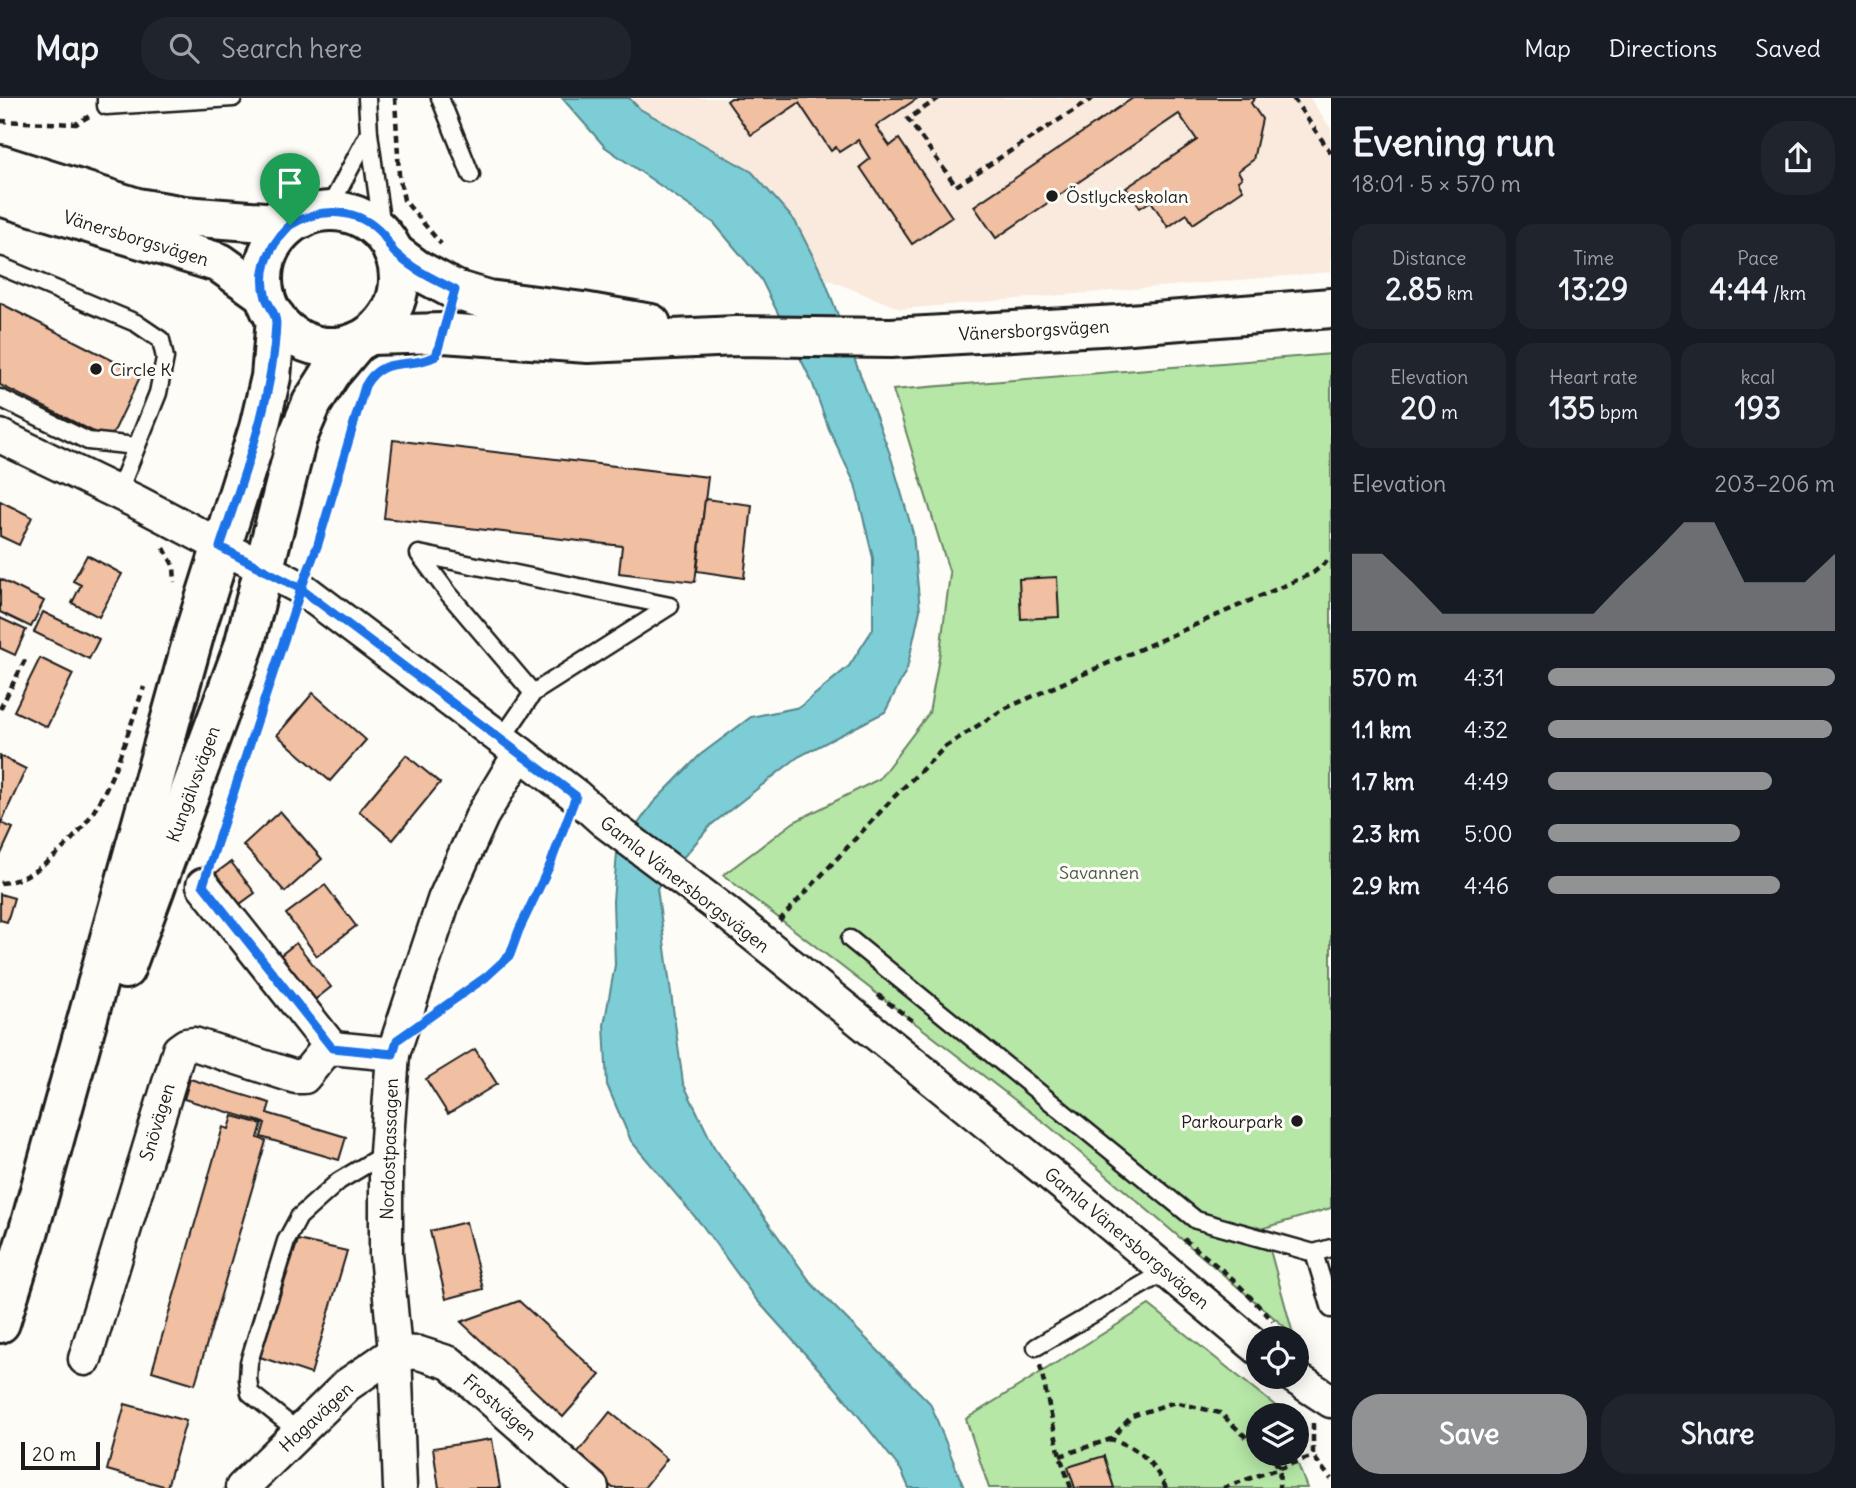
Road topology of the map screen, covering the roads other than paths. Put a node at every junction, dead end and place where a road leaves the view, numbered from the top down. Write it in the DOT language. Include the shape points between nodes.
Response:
graph roads {
  1 [pos="233,98"];
  2 [pos="367,98"];
  3 [pos="440,98"];
  4 [pos="106,102"];
  5 [pos="369,133"];
  6 [pos="0,165"];
  7 [pos="471,175"];
  8 [pos="0,196"];
  9 [pos="310,215"];
  10 [pos="388,243"];
  11 [pos="0,266"];
  12 [pos="271,307"];
  13 [pos="1331,308"];
  14 [pos="736,336"];
  15 [pos="366,351"];
  16 [pos="0,398"];
  17 [pos="0,436"];
  18 [pos="136,446"];
  19 [pos="118,493"];
  20 [pos="220,547"];
  21 [pos="265,568"];
  22 [pos="533,693"];
  23 [pos="511,747"];
  24 [pos="203,885"];
  25 [pos="850,939"];
  26 [pos="395,1047"];
  27 [pos="332,1048"];
  28 [pos="386,1153"];
  29 [pos="29,1230"];
  30 [pos="1331,1248"];
  31 [pos="1314,1253"];
  32 [pos="1166,1271"];
  33 [pos="1331,1309"];
  34 [pos="0,1323"];
  35 [pos="1246,1338"];
  36 [pos="1036,1347"];
  37 [pos="395,1352"];
  38 [pos="85,1359"];
  39 [pos="1309,1387"];
  40 [pos="1326,1398"];
  41 [pos="299,1432"];
  42 [pos="242,1488"];
  43 [pos="400,1488"];
  44 [pos="592,1488"];
  1 -- 4 [label="lane"];
  2 -- 5 [label="lane"];
  3 -- 7 [label="lane"];
  5 -- 9 [label="lane" via="335,197"];
  5 -- 10 [label="lane"];
  6 -- 9 [label="main road, Vänersborgsvägen" via="138,208 184,216 278,223"];
  8 -- 12 [label="main road, Vänersborgsvägen" via="220,263"];
  9 -- 10 [label="main road" via="353,215 369,223"];
  9 -- 12 [label="main road" via="290,225 270,250 263,280"];
  10 -- 14 [label="main road, Vänersborgsvägen" via="416,269 455,290 488,300"];
  10 -- 15 [label="main road" via="399,274 397,298"];
  11 -- 18 [label="lane" via="136,323 161,340 165,358 158,393"];
  12 -- 15 [label="main road" via="288,332 304,341"];
  12 -- 20 [label="main road, Kungälvsvägen" via="271,377"];
  13 -- 14 [label="main road, Vänersborgsvägen" via="891,338"];
  14 -- 15 [label="main road, Vänersborgsvägen" via="588,343 443,333"];
  15 -- 21 [label="main road, Kungälvsvägen" via="331,373 312,404 297,438"];
  16 -- 18 [label="lane" via="88,441"];
  17 -- 19 [label="street, Gamla Vänersborgsvägen"];
  18 -- 19 [label="lane"];
  19 -- 20 [label="street, Gamla Vänersborgsvägen"];
  20 -- 21 [label="street, Gamla Vänersborgsvägen"];
  20 -- 29 [label="main road, Kungälvsvägen"];
  21 -- 23 [label="street, Gamla Vänersborgsvägen" via="301,589"];
  21 -- 29 [label="main road, Kungälvsvägen" via="244,646"];
  22 -- 22 [label="lane" via="670,606 419,554 448,593"];
  22 -- 23 [label="lane"];
  23 -- 26 [label="street, Nordostpassagen" via="444,900"];
  23 -- 32 [label="street, Gamla Vänersborgsvägen" via="690,884"];
  24 -- 27 [label="street"];
  25 -- 31 [label="lane" via="1196,1220"];
  26 -- 27 [label="street"];
  26 -- 28 [label="street, Nordostpassagen"];
  27 -- 38 [label="street, Snövägen" via="304,1077 194,1044 179,1051"];
  28 -- 37 [label="street, Nordostpassagen" via="386,1254"];
  28 -- 41 [label="lane" via="339,1181 299,1217 286,1241 247,1379 250,1393"];
  29 -- 34 [label="main road, Kungälvsvägen"];
  30 -- 31 [label="lane"];
  31 -- 33 [label="lane"];
  32 -- 35 [label="street, Gamla Vänersborgsvägen"];
  32 -- 36 [label="lane"];
  37 -- 41 [label="street, Hagavägen" via="347,1385"];
  37 -- 43 [label="street, Nordostpassagen"];
  37 -- 44 [label="street, Frostvägen" via="419,1353 450,1363"];
  39 -- 40 [label="street"];
  41 -- 42 [label="street, Hagavägen"];
}
